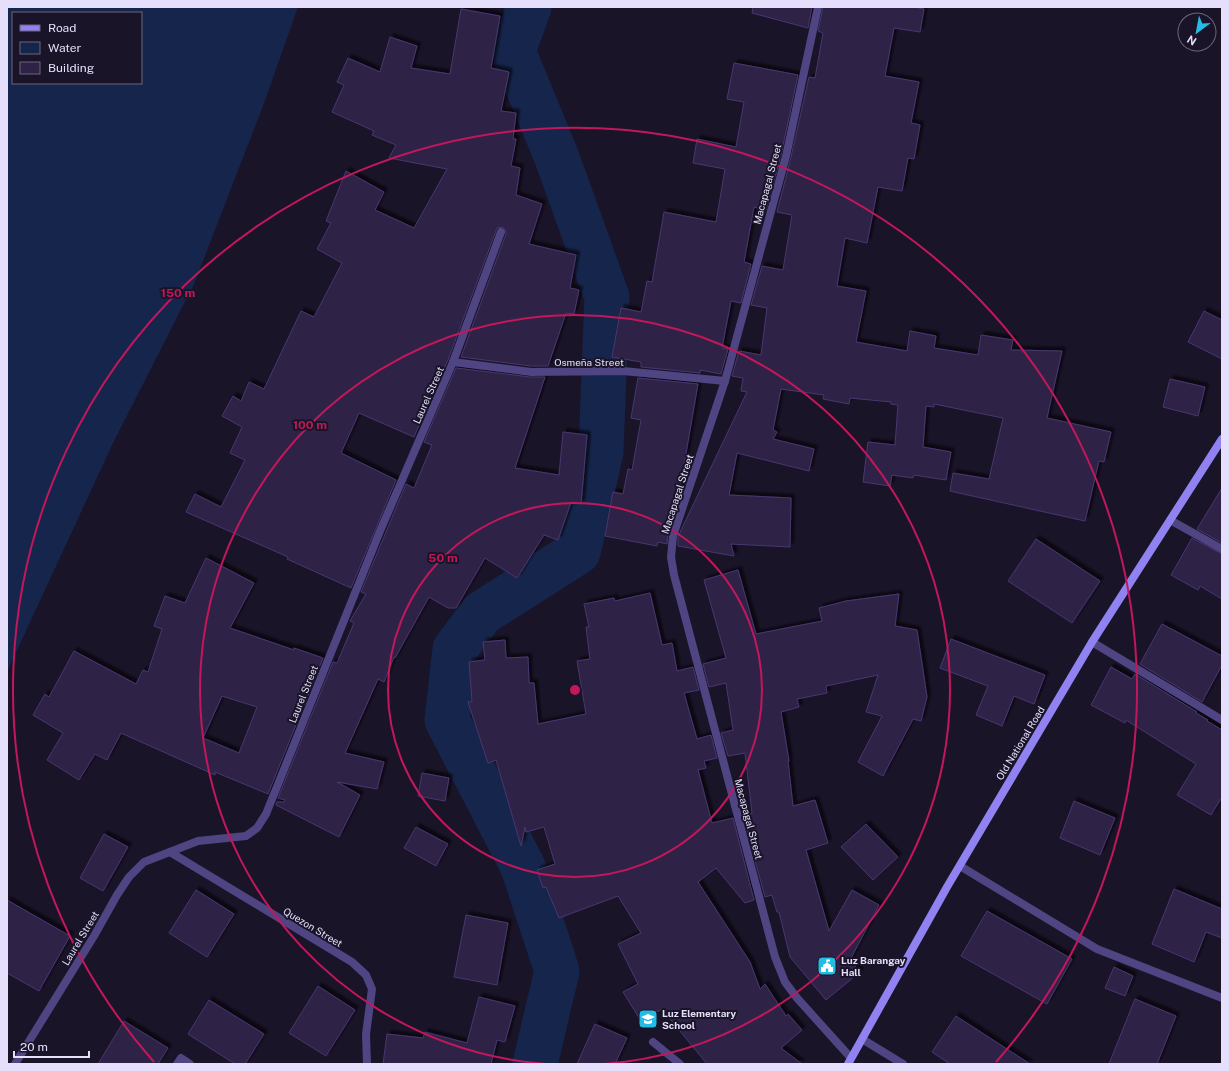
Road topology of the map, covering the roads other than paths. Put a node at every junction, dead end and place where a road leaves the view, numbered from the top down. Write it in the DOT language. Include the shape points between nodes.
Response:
graph roads {
  1 [pos="818,7"];
  2 [pos="501,232"];
  3 [pos="454,362"];
  4 [pos="725,381"];
  5 [pos="1222,440"];
  6 [pos="1170,520"];
  7 [pos="1222,549"];
  8 [pos="1092,642"];
  9 [pos="1222,720"];
  10 [pos="170,852"];
  11 [pos="960,866"];
  12 [pos="1222,998"];
  13 [pos="862,1039"];
  14 [pos="653,1042"];
  15 [pos="849,1061"];
  16 [pos="15,1064"];
  17 [pos="177,1064"];
  18 [pos="190,1064"];
  19 [pos="367,1064"];
  20 [pos="680,1064"];
  21 [pos="902,1064"];
  1 -- 4 [label="street, Macapagal Street" via="786,156"];
  2 -- 3 [label="street, Laurel Street"];
  3 -- 4 [label="street, Osmeña Street" via="532,372 623,371"];
  3 -- 10 [label="street, Laurel Street" via="380,531 266,814 257,828 246,836 198,841"];
  4 -- 15 [label="street, Macapagal Street" via="672,536 671,557 674,575 775,957 785,982"];
  5 -- 6 [label="main road, Old National Road"];
  6 -- 7 [label="street"];
  6 -- 8 [label="main road, Old National Road"];
  8 -- 9 [label="street"];
  8 -- 11 [label="main road, Old National Road"];
  10 -- 16 [label="street, Laurel Street" via="144,862 129,877"];
  10 -- 19 [label="street, Quezon Street" via="352,962 366,975 372,989 366,1034"];
  11 -- 12 [label="street" via="1098,949"];
  11 -- 13 [label="main road, Old National Road"];
  13 -- 15 [label="main road, Old National Road"];
  13 -- 21 [label="street"];
  14 -- 20 [label="street"];
  17 -- 18 [label="street" via="181,1058"];
}
